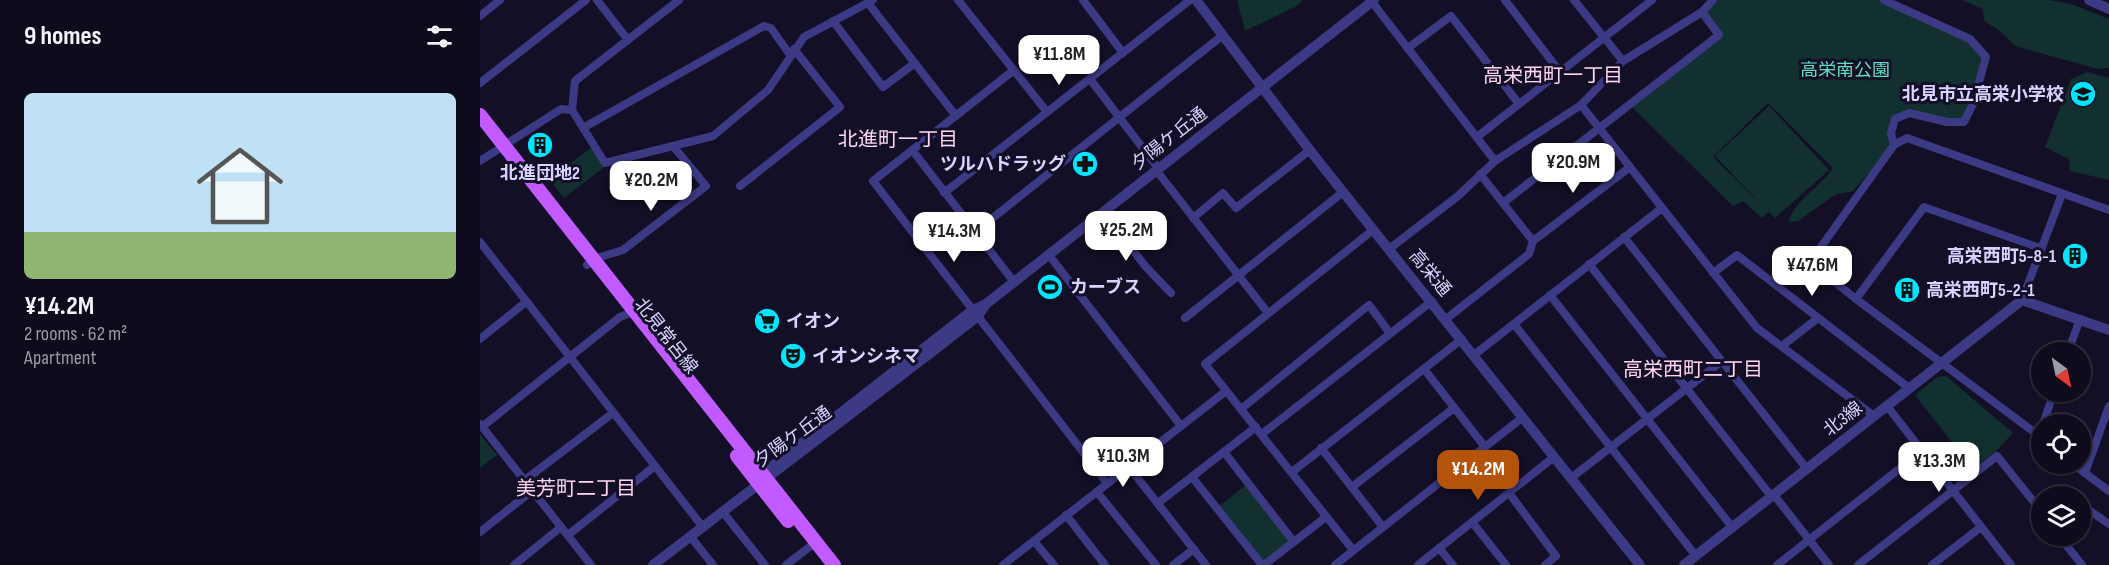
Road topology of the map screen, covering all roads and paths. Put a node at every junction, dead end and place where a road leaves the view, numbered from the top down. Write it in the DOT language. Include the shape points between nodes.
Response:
graph roads {
  1 [pos="500,0"];
  2 [pos="586,0"];
  3 [pos="597,0"];
  4 [pos="679,0"];
  5 [pos="958,0"];
  6 [pos="1083,0"];
  7 [pos="1190,0"];
  8 [pos="1197,0"];
  9 [pos="1505,0"];
  10 [pos="1574,0"];
  11 [pos="1652,0"];
  12 [pos="1713,0"];
  13 [pos="1884,0"];
  14 [pos="2089,0"];
  15 [pos="870,1"];
  16 [pos="1373,1"];
  17 [pos="2109,9"];
  18 [pos="1702,12"];
  19 [pos="480,16"];
  20 [pos="833,21"];
  21 [pos="1223,35"];
  22 [pos="1604,38"];
  23 [pos="628,40"];
  24 [pos="1408,48"];
  25 [pos="792,52"];
  26 [pos="1123,53"];
  27 [pos="1623,61"];
  28 [pos="915,63"];
  29 [pos="1014,70"];
  30 [pos="1560,72"];
  31 [pos="1090,79"];
  32 [pos="480,83"];
  33 [pos="1262,87"];
  34 [pos="1519,104"];
  35 [pos="1581,105"];
  36 [pos="572,110"];
  37 [pos="1047,112"];
  38 [pos="480,115"];
  39 [pos="957,116"];
  40 [pos="1118,117"];
  41 [pos="583,128"];
  42 [pos="1599,128"];
  43 [pos="480,129"];
  44 [pos="1477,137"];
  45 [pos="1894,145"];
  46 [pos="673,146"];
  47 [pos="500,147"];
  48 [pos="1310,150"];
  49 [pos="913,151"];
  50 [pos="480,161"];
  51 [pos="1495,161"];
  52 [pos="1630,167"];
  53 [pos="1157,169"];
  54 [pos="1480,174"];
  55 [pos="740,186"];
  56 [pos="1343,192"];
  57 [pos="944,193"];
  58 [pos="2062,194"];
  59 [pos="1503,203"];
  60 [pos="1662,208"];
  61 [pos="2109,210"];
  62 [pos="1103,212"];
  63 [pos="1193,218"];
  64 [pos="1373,230"];
  65 [pos="975,232"];
  66 [pos="1624,237"];
  67 [pos="1533,241"];
  68 [pos="481,247"];
  69 [pos="2040,248"];
  70 [pos="1389,249"];
  71 [pos="1049,255"];
  72 [pos="591,262"];
  73 [pos="1589,264"];
  74 [pos="1713,273"];
  75 [pos="1238,275"];
  76 [pos="1014,282"];
  77 [pos="1171,293"];
  78 [pos="1550,295"];
  79 [pos="1856,299"];
  80 [pos="2022,300"];
  81 [pos="1432,301"];
  82 [pos="526,302"];
  83 [pos="631,313"];
  84 [pos="975,313"];
  85 [pos="1268,313"];
  86 [pos="1185,318"];
  87 [pos="1818,318"];
  88 [pos="1446,319"];
  89 [pos="2080,319"];
  90 [pos="1514,324"];
  91 [pos="2109,330"];
  92 [pos="1389,332"];
  93 [pos="480,339"];
  94 [pos="1462,339"];
  95 [pos="2072,342"];
  96 [pos="1782,346"];
  97 [pos="1474,354"];
  98 [pos="569,356"];
  99 [pos="1722,361"];
  100 [pos="1941,363"];
  101 [pos="1424,369"];
  102 [pos="1687,388"];
  103 [pos="1909,388"];
  104 [pos="1226,391"];
  105 [pos="1887,406"];
  106 [pos="2109,406"];
  107 [pos="1454,408"];
  108 [pos="1241,409"];
  109 [pos="613,413"];
  110 [pos="1874,416"];
  111 [pos="1523,417"];
  112 [pos="1648,419"];
  113 [pos="481,425"];
  114 [pos="2031,425"];
  115 [pos="1181,426"];
  116 [pos="1259,430"];
  117 [pos="1485,447"];
  118 [pos="1322,448"];
  119 [pos="1610,449"];
  120 [pos="1922,451"];
  121 [pos="1224,452"];
  122 [pos="2091,456"];
  123 [pos="1554,457"];
  124 [pos="655,466"];
  125 [pos="1129,467"];
  126 [pos="1807,469"];
  127 [pos="1292,472"];
  128 [pos="2086,474"];
  129 [pos="1192,477"];
  130 [pos="1571,478"];
  131 [pos="762,479"];
  132 [pos="525,480"];
  133 [pos="1107,483"];
  134 [pos="1352,487"];
  135 [pos="532,490"];
  136 [pos="1953,490"];
  137 [pos="2109,491"];
  138 [pos="1097,492"];
  139 [pos="1509,493"];
  140 [pos="1773,496"];
  141 [pos="2031,498"];
  142 [pos="1158,503"];
  143 [pos="722,511"];
  144 [pos="2091,512"];
  145 [pos="1066,515"];
  146 [pos="1326,517"];
  147 [pos="1472,522"];
  148 [pos="2109,524"];
  149 [pos="702,526"];
  150 [pos="1981,526"];
  151 [pos="561,527"];
  152 [pos="1383,527"];
  153 [pos="1732,527"];
  154 [pos="480,532"];
  155 [pos="568,535"];
  156 [pos="690,536"];
  157 [pos="1810,540"];
  158 [pos="1034,541"];
  159 [pos="1294,542"];
  160 [pos="812,545"];
  161 [pos="2067,546"];
  162 [pos="1439,548"];
  163 [pos="1194,549"];
  164 [pos="1353,550"];
  165 [pos="1696,556"];
  166 [pos="658,564"];
  167 [pos="514,565"];
  168 [pos="591,565"];
  169 [pos="713,565"];
  170 [pos="765,565"];
  171 [pos="786,565"];
  172 [pos="823,565"];
  173 [pos="834,565"];
  174 [pos="1003,565"];
  175 [pos="1054,565"];
  176 [pos="1106,565"];
  177 [pos="1156,565"];
  178 [pos="1173,565"];
  179 [pos="1206,565"];
  180 [pos="1263,565"];
  181 [pos="1335,565"];
  182 [pos="1418,565"];
  183 [pos="1453,565"];
  184 [pos="1506,565"];
  185 [pos="1545,565"];
  186 [pos="1640,565"];
  187 [pos="1684,565"];
  188 [pos="1777,565"];
  189 [pos="1829,565"];
  190 [pos="1858,565"];
  191 [pos="1932,565"];
  192 [pos="2011,565"];
  193 [pos="2082,565"];
  1 -- 19 [label="street"];
  2 -- 32 [label="street"];
  3 -- 23 [label="street"];
  4 -- 23 [label="street"];
  5 -- 29 [label="street"];
  6 -- 26 [label="street"];
  7 -- 26 [label="street"];
  8 -- 21 [label="street, 高栄通"];
  9 -- 30 [label="street"];
  10 -- 22 [label="street"];
  11 -- 22 [label="street"];
  12 -- 18 [label="street"];
  13 -- 45 [label="street" via="1970,39 1986,57 1964,122 1909,113 1895,119 1891,133"];
  14 -- 17 [label="street"];
  15 -- 20 [label="street"];
  15 -- 28 [label="street"];
  16 -- 24 [label="street"];
  16 -- 33 [label="street, 夕陽ケ丘通"];
  18 -- 27 [label="street"];
  18 -- 42 [label="street" via="1719,35"];
  20 -- 25 [label="street" via="804,37"];
  20 -- 28 [label="street" via="883,87"];
  21 -- 33 [label="street, 高栄通"];
  21 -- 40 [label="street"];
  22 -- 27 [label="street"];
  22 -- 30 [label="street"];
  23 -- 36 [label="street" via="575,81"];
  24 -- 34 [label="street" via="1451,16"];
  24 -- 44 [label="street"];
  25 -- 41 [label="street" via="771,27 764,26"];
  25 -- 46 [label="street" via="768,90 713,136"];
  25 -- 55 [label="street" via="840,107"];
  26 -- 31 [label="street"];
  27 -- 35 [label="street"];
  28 -- 39 [label="street"];
  29 -- 37 [label="street"];
  29 -- 39 [label="street"];
  30 -- 34 [label="street"];
  31 -- 37 [label="street"];
  31 -- 40 [label="street"];
  33 -- 48 [label="street, 高栄通"];
  33 -- 53 [label="street, 夕陽ケ丘通"];
  34 -- 44 [label="street"];
  35 -- 42 [label="street"];
  35 -- 51 [label="street"];
  36 -- 41 [label="street"];
  36 -- 47 [label="street" via="561,109"];
  37 -- 57 [label="street"];
  38 -- 47 [label="main road, 北見常呂線"];
  39 -- 49 [label="street"];
  40 -- 53 [label="street"];
  40 -- 65 [label="street"];
  41 -- 46 [label="street" via="605,163"];
  42 -- 52 [label="street"];
  42 -- 59 [label="street"];
  43 -- 47 [label="main road, 北見常呂線"];
  44 -- 51 [label="street"];
  45 -- 58 [label="street" via="1907,138"];
  45 -- 79 [label="street" via="1813,258 1816,267"];
  46 -- 72 [label="street" via="706,186 623,250"];
  47 -- 50 [label="street"];
  47 -- 72 [label="main road, 北見常呂線"];
  48 -- 56 [label="street, 高栄通"];
  48 -- 63 [label="street" via="1236,208 1223,193"];
  49 -- 57 [label="street"];
  49 -- 84 [label="street" via="873,181"];
  51 -- 54 [label="street"];
  52 -- 60 [label="street"];
  52 -- 67 [label="street"];
  53 -- 62 [label="street, 夕陽ケ丘通"];
  53 -- 63 [label="street"];
  54 -- 59 [label="street"];
  54 -- 70 [label="street"];
  56 -- 64 [label="street, 高栄通"];
  56 -- 75 [label="street"];
  57 -- 65 [label="street"];
  58 -- 61 [label="street"];
  58 -- 69 [label="street"];
  59 -- 67 [label="street"];
  60 -- 66 [label="street"];
  60 -- 74 [label="street"];
  62 -- 71 [label="street, 夕陽ケ丘通"];
  62 -- 77 [label="street"];
  63 -- 75 [label="street"];
  64 -- 70 [label="street, 高栄通"];
  64 -- 85 [label="street"];
  65 -- 76 [label="street"];
  66 -- 73 [label="street"];
  66 -- 99 [label="street"];
  67 -- 88 [label="street" via="1529,254"];
  68 -- 82 [label="street"];
  69 -- 79 [label="street" via="1924,207"];
  69 -- 80 [label="street"];
  70 -- 81 [label="street, 高栄通"];
  71 -- 76 [label="street, 夕陽ケ丘通"];
  71 -- 115 [label="street"];
  72 -- 83 [label="main road, 北見常呂線"];
  73 -- 78 [label="street"];
  73 -- 102 [label="street"];
  74 -- 87 [label="street" via="1737,255"];
  74 -- 96 [label="street" via="1757,328"];
  75 -- 85 [label="street"];
  75 -- 86 [label="street"];
  76 -- 84 [label="street, 夕陽ケ丘通"];
  78 -- 90 [label="street"];
  78 -- 112 [label="street"];
  79 -- 100 [label="street"];
  80 -- 89 [label="street"];
  80 -- 100 [label="street, 北3線"];
  81 -- 88 [label="street, 高栄通"];
  81 -- 92 [label="street"];
  82 -- 93 [label="street"];
  82 -- 98 [label="street"];
  83 -- 98 [label="street"];
  83 -- 131 [label="main road, 北見常呂線"];
  84 -- 131 [label="street, 夕陽ケ丘通"];
  84 -- 133 [label="street"];
  85 -- 104 [label="street" via="1205,364"];
  87 -- 96 [label="street"];
  87 -- 103 [label="street"];
  88 -- 94 [label="street, 高栄通"];
  89 -- 91 [label="street"];
  89 -- 95 [label="street"];
  90 -- 97 [label="street"];
  90 -- 119 [label="street"];
  92 -- 108 [label="street" via="1369,305"];
  92 -- 116 [label="street"];
  94 -- 97 [label="street, 高栄通"];
  94 -- 101 [label="street"];
  96 -- 110 [label="street"];
  97 -- 111 [label="street, 高栄通"];
  98 -- 109 [label="street"];
  98 -- 113 [label="street"];
  99 -- 102 [label="street"];
  99 -- 126 [label="street"];
  100 -- 103 [label="street, 北3線"];
  100 -- 114 [label="street"];
  101 -- 107 [label="street"];
  101 -- 118 [label="street"];
  102 -- 112 [label="street"];
  102 -- 140 [label="street"];
  103 -- 105 [label="street, 北3線"];
  104 -- 108 [label="street"];
  104 -- 115 [label="street"];
  105 -- 110 [label="street, 北3線"];
  105 -- 120 [label="street"];
  106 -- 122 [label="street"];
  107 -- 117 [label="street"];
  107 -- 134 [label="street"];
  108 -- 116 [label="street"];
  109 -- 124 [label="street"];
  109 -- 132 [label="street"];
  110 -- 126 [label="street, 北3線"];
  111 -- 117 [label="street"];
  111 -- 123 [label="street, 高栄通"];
  112 -- 119 [label="street"];
  112 -- 153 [label="street"];
  113 -- 132 [label="street"];
  115 -- 125 [label="street"];
  116 -- 121 [label="street"];
  116 -- 127 [label="street"];
  117 -- 152 [label="street"];
  118 -- 127 [label="street"];
  118 -- 134 [label="street"];
  119 -- 130 [label="street"];
  119 -- 165 [label="street"];
  120 -- 136 [label="street"];
  120 -- 157 [label="street"];
  121 -- 129 [label="street"];
  121 -- 159 [label="street"];
  123 -- 130 [label="street, 高栄通"];
  123 -- 139 [label="street"];
  124 -- 149 [label="street"];
  124 -- 155 [label="street"];
  125 -- 133 [label="street"];
  125 -- 142 [label="street"];
  126 -- 140 [label="street, 北3線"];
  127 -- 146 [label="street"];
  128 -- 137 [label="street"];
  129 -- 142 [label="street"];
  129 -- 180 [label="street"];
  130 -- 186 [label="street, 高栄通"];
  131 -- 143 [label="street, 夕陽ケ丘通"];
  131 -- 160 [label="main road, 北見常呂線"];
  132 -- 135 [label="street"];
  133 -- 138 [label="street"];
  134 -- 152 [label="street"];
  135 -- 151 [label="street"];
  135 -- 154 [label="street"];
  136 -- 141 [label="street" via="1997,456"];
  136 -- 150 [label="street"];
  136 -- 190 [label="street"];
  138 -- 145 [label="street"];
  138 -- 177 [label="street"];
  139 -- 147 [label="street"];
  139 -- 185 [label="street" via="1556,556"];
  140 -- 153 [label="street, 北3線"];
  140 -- 157 [label="street"];
  142 -- 163 [label="street"];
  143 -- 149 [label="street, 夕陽ケ丘通"];
  143 -- 170 [label="street"];
  144 -- 148 [label="street"];
  145 -- 158 [label="street"];
  145 -- 176 [label="street"];
  146 -- 159 [label="street"];
  146 -- 164 [label="street"];
  147 -- 162 [label="street"];
  147 -- 184 [label="street"];
  149 -- 156 [label="street, 夕陽ケ丘通"];
  150 -- 191 [label="street"];
  150 -- 192 [label="street"];
  151 -- 155 [label="street"];
  151 -- 167 [label="street"];
  152 -- 164 [label="street"];
  153 -- 165 [label="street, 北3線"];
  155 -- 168 [label="street"];
  156 -- 166 [label="street, 夕陽ケ丘通"];
  156 -- 169 [label="street"];
  157 -- 188 [label="street"];
  157 -- 189 [label="street"];
  158 -- 174 [label="street"];
  158 -- 175 [label="street"];
  159 -- 180 [label="street"];
  160 -- 171 [label="street"];
  160 -- 172 [label="main road, 北見常呂線"];
  160 -- 173 [label="main road, 北見常呂線"];
  161 -- 193 [label="street"];
  162 -- 182 [label="street"];
  162 -- 183 [label="street"];
  163 -- 178 [label="street"];
  163 -- 179 [label="street"];
  164 -- 181 [label="street"];
  165 -- 187 [label="street, 北3線"];
}
